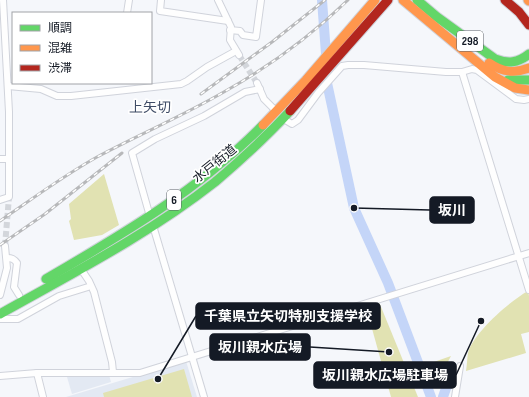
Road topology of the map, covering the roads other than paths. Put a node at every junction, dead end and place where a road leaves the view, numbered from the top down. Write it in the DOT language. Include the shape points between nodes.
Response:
graph roads {
  1 [pos="3,0"];
  2 [pos="129,0"];
  3 [pos="161,0"];
  4 [pos="218,0"];
  5 [pos="261,0"];
  6 [pos="375,0"];
  7 [pos="388,0"];
  8 [pos="403,0"];
  9 [pos="417,0"];
  10 [pos="505,0"];
  11 [pos="514,0"];
  12 [pos="128,12"];
  13 [pos="529,12"];
  14 [pos="228,21"];
  15 [pos="529,25"];
  16 [pos="450,26"];
  17 [pos="230,30"];
  18 [pos="529,54"];
  19 [pos="10,68"];
  20 [pos="529,68"];
  21 [pos="462,72"];
  22 [pos="490,72"];
  23 [pos="529,80"];
  24 [pos="118,84"];
  25 [pos="8,86"];
  26 [pos="41,86"];
  27 [pos="529,90"];
  28 [pos="118,91"];
  29 [pos="529,99"];
  30 [pos="274,109"];
  31 [pos="288,121"];
  32 [pos="0,158"];
  33 [pos="9,159"];
  34 [pos="0,200"];
  35 [pos="149,213"];
  36 [pos="154,229"];
  37 [pos="5,246"];
  38 [pos="529,254"];
  39 [pos="519,256"];
  40 [pos="7,258"];
  41 [pos="81,269"];
  42 [pos="88,287"];
  43 [pos="529,290"];
  44 [pos="0,295"];
  45 [pos="19,295"];
  46 [pos="3,308"];
  47 [pos="0,319"];
  48 [pos="192,356"];
  49 [pos="460,366"];
  50 [pos="113,372"];
  51 [pos="37,374"];
  52 [pos="0,376"];
  53 [pos="43,397"];
  54 [pos="204,397"];
  55 [pos="455,397"];
  1 -- 19 [label="street"];
  2 -- 12 [label="street"];
  3 -- 14 [label="street" via="160,11"];
  4 -- 14 [label="street"];
  5 -- 17 [label="street" via="256,38"];
  6 -- 45 [label="highway, 水戸街道 / 6" via="281,108 188,190 148,218"];
  7 -- 41 [label="highway, 水戸街道 / 6" via="321,77 249,152 215,181 154,225"];
  8 -- 22 [label="highway, 298"];
  9 -- 16 [label="highway, 298"];
  10 -- 15 [label="highway"];
  11 -- 13 [label="highway"];
  14 -- 17 [label="street"];
  16 -- 18 [label="highway, 298" via="500,61 518,62"];
  16 -- 20 [label="highway, 298" via="480,56 496,67 513,73"];
  17 -- 28 [label="street" via="230,40 237,53 181,84"];
  19 -- 25 [label="street"];
  21 -- 29 [label="street" via="477,70 512,97"];
  21 -- 31 [label="street" via="348,64 342,66 298,120 292,124"];
  21 -- 39 [label="street"];
  22 -- 23 [label="highway, 298" via="507,80"];
  22 -- 27 [label="highway, 298" via="508,85"];
  24 -- 28 [label="street"];
  25 -- 26 [label="street"];
  25 -- 33 [label="street"];
  26 -- 28 [label="street" via="57,96"];
  30 -- 35 [label="street" via="264,99 259,86 132,153"];
  32 -- 33 [label="street"];
  33 -- 34 [label="street" via="9,197"];
  36 -- 48 [label="street"];
  37 -- 40 [label="street"];
  38 -- 39 [label="street"];
  39 -- 43 [label="street"];
  39 -- 48 [label="street"];
  40 -- 44 [label="street"];
  40 -- 45 [label="street" via="15,259 17,263 14,287"];
  41 -- 46 [label="highway, 水戸街道 / 6"];
  41 -- 50 [label="street" via="94,292"];
  42 -- 47 [label="street" via="59,296 18,319"];
  45 -- 46 [label="highway, 水戸街道 / 6"];
  48 -- 50 [label="street" via="140,373"];
  48 -- 54 [label="street"];
  49 -- 55 [label="street"];
  50 -- 51 [label="street"];
  51 -- 52 [label="street"];
  51 -- 53 [label="street"];
}
